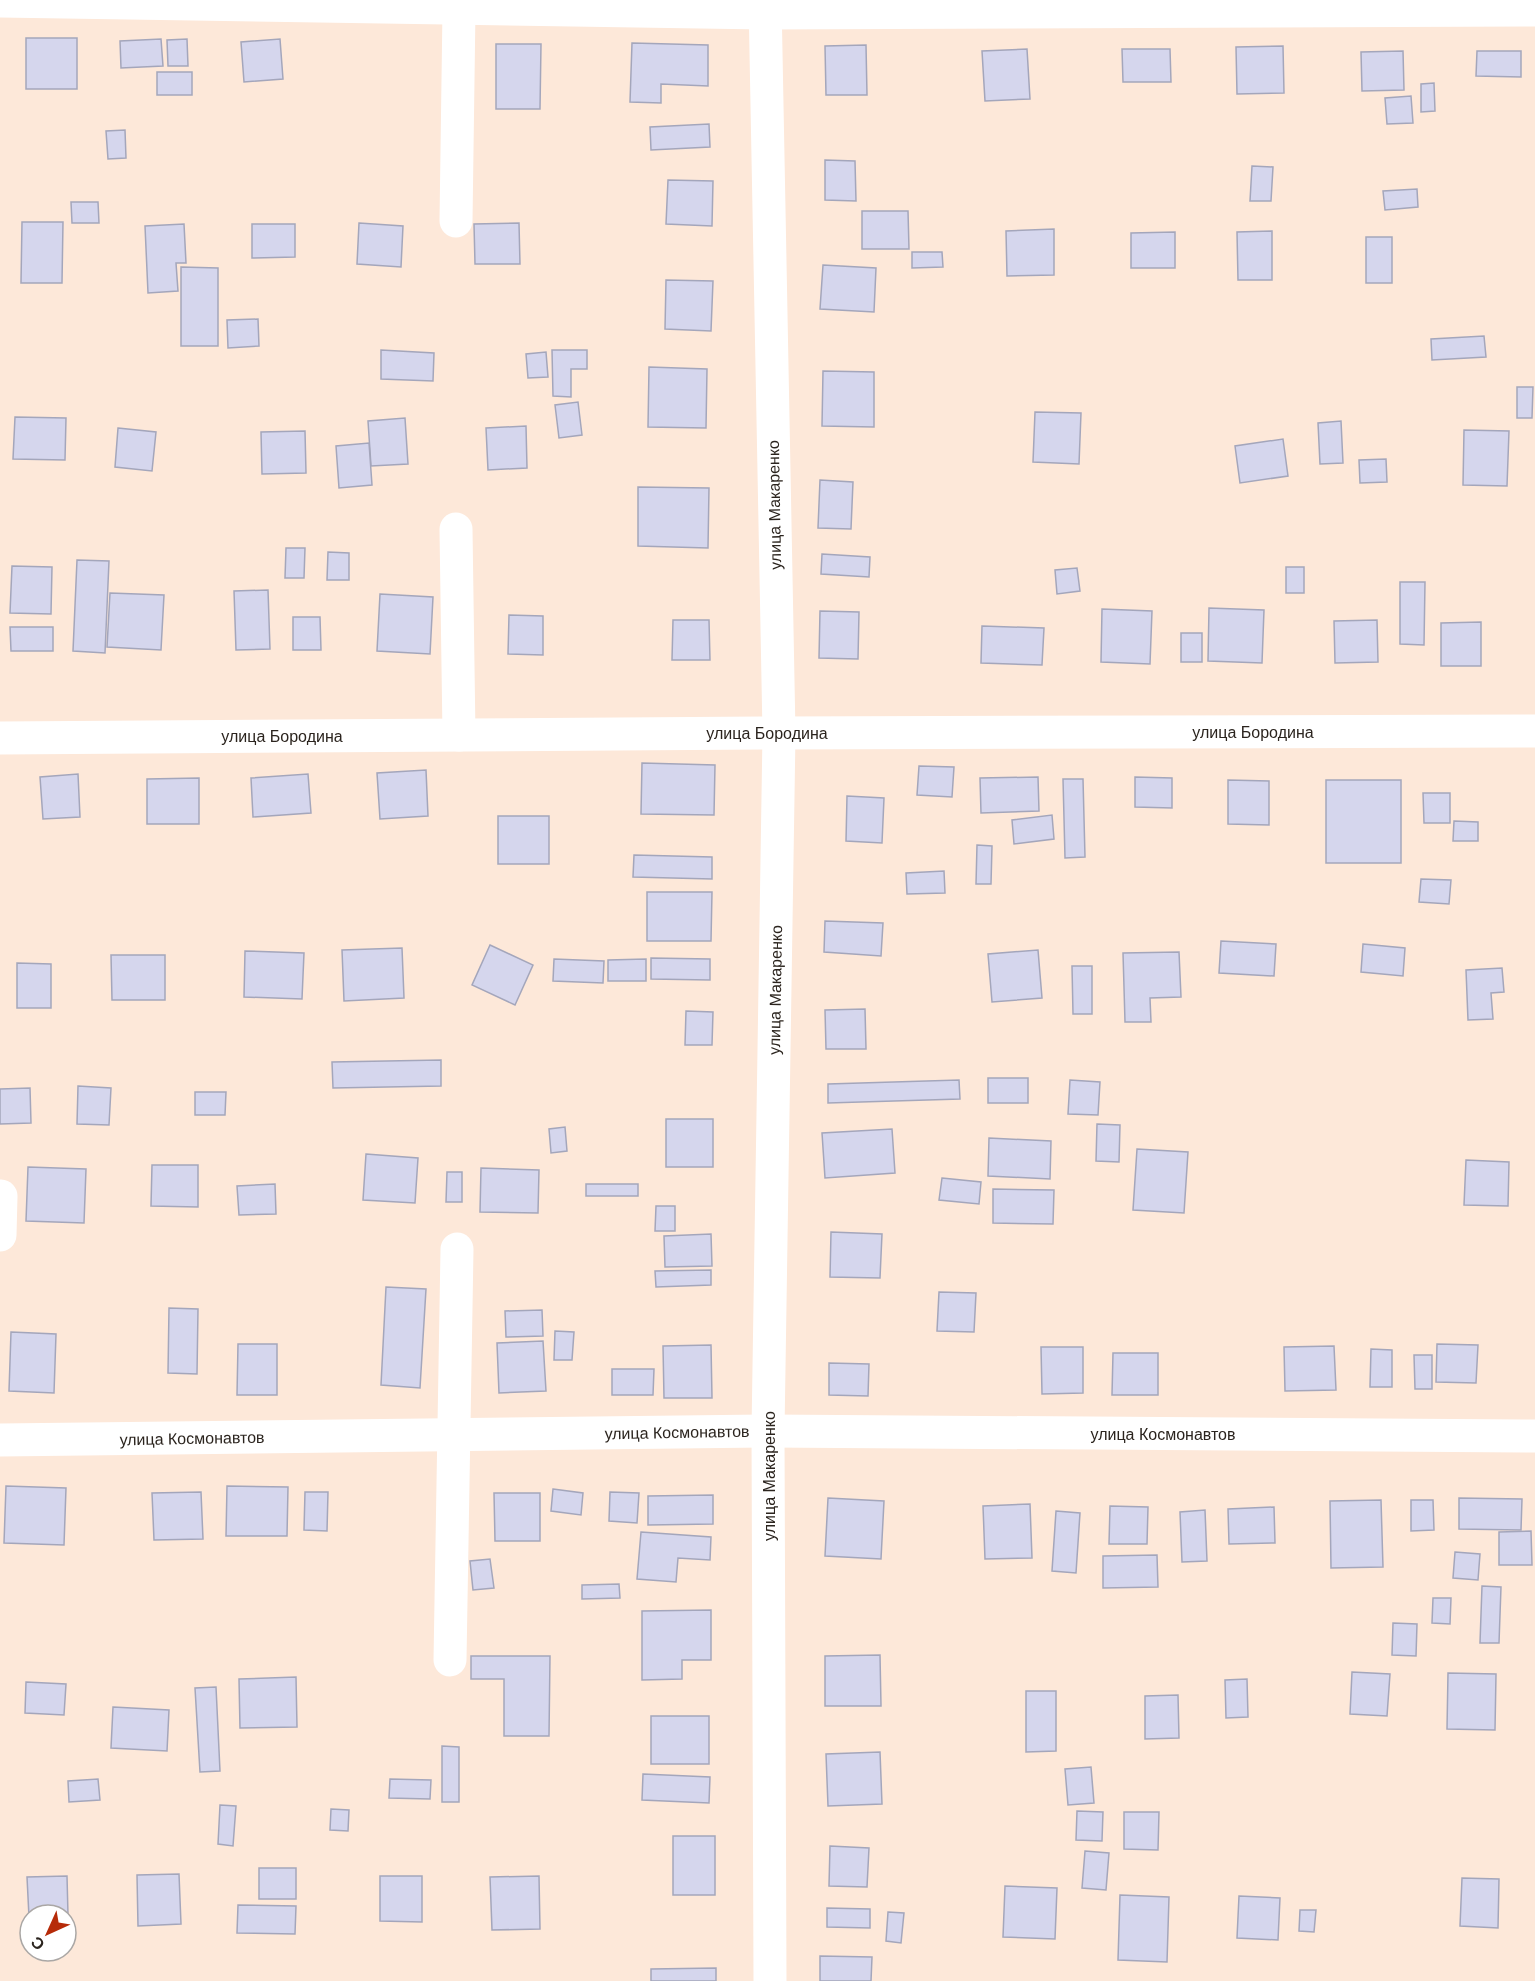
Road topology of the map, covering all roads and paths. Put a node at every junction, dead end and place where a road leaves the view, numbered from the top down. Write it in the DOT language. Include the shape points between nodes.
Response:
graph roads {
  1 [pos="0,2"];
  2 [pos="765,6"];
  3 [pos="459,9"];
  4 [pos="1535,10"];
  5 [pos="456,221"];
  6 [pos="456,529"];
  7 [pos="1535,731"];
  8 [pos="779,733"];
  9 [pos="459,735"];
  10 [pos="0,738"];
  11 [pos="1,1196"];
  12 [pos="0,1235"];
  13 [pos="457,1249"];
  14 [pos="768,1431"];
  15 [pos="455,1434"];
  16 [pos="1535,1436"];
  17 [pos="0,1440"];
  18 [pos="450,1660"];
  19 [pos="770,1981"];
  1 -- 3 [label="street"];
  2 -- 3 [label="street"];
  2 -- 4 [label="street"];
  2 -- 8 [label="street, улица Макаренко"];
  3 -- 5 [label="street"];
  6 -- 9 [label="street"];
  7 -- 8 [label="street, улица Бородина"];
  8 -- 9 [label="street, улица Бородина"];
  8 -- 14 [label="street, улица Макаренко"];
  9 -- 10 [label="street, улица Бородина"];
  11 -- 12 [label="street"];
  13 -- 15 [label="street"];
  14 -- 15 [label="street, улица Космонавтов"];
  14 -- 16 [label="street, улица Космонавтов"];
  14 -- 19 [label="street, улица Макаренко"];
  15 -- 17 [label="street, улица Космонавтов"];
  15 -- 18 [label="street"];
}
